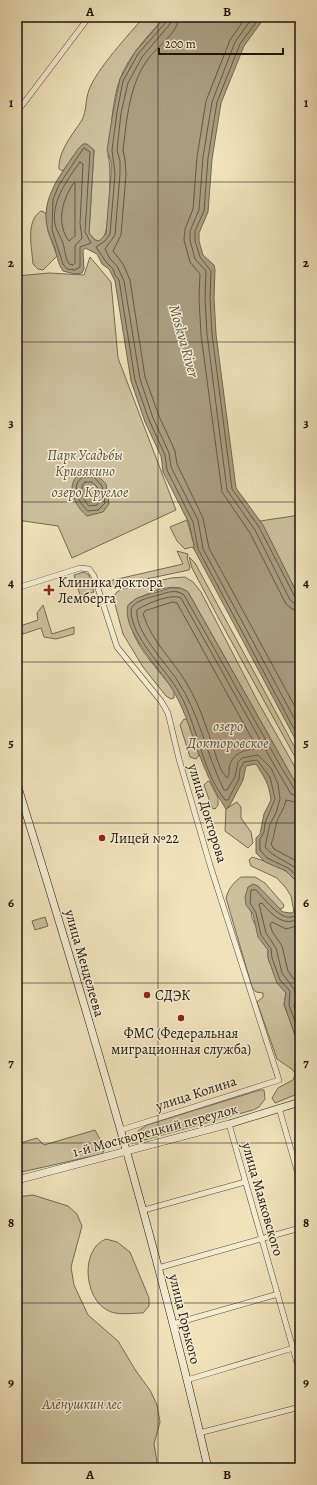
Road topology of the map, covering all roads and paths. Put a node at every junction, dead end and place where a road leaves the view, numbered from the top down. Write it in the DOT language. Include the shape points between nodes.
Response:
graph roads {
  1 [pos="89,17"];
  2 [pos="17,112"];
  3 [pos="17,588"];
  4 [pos="17,784"];
  5 [pos="19,796"];
  6 [pos="279,1080"];
  7 [pos="300,1102"];
  8 [pos="279,1108"];
  9 [pos="229,1124"];
  10 [pos="121,1130"];
  11 [pos="128,1151"];
  12 [pos="17,1180"];
  13 [pos="300,1181"];
  14 [pos="245,1182"];
  15 [pos="144,1210"];
  16 [pos="300,1228"];
  17 [pos="261,1239"];
  18 [pos="158,1268"];
  19 [pos="278,1294"];
  20 [pos="173,1324"];
  21 [pos="300,1346"];
  22 [pos="293,1348"];
  23 [pos="300,1373"];
  24 [pos="186,1380"];
  25 [pos="300,1407"];
  26 [pos="200,1434"];
  27 [pos="208,1468"];
  1 -- 2 [label="street"];
  3 -- 6 [label="street, улица Докторова" via="80,568 88,568 94,576 117,647 168,713 210,864"];
  4 -- 5 [label="main road, улица Менделеева"];
  5 -- 10 [label="main road, улица Менделеева" via="76,975"];
  6 -- 10 [label="street, улица Колина"];
  7 -- 8 [label="main road, 1-й Москворецкий переулок"];
  8 -- 9 [label="main road, 1-й Москворецкий переулок"];
  8 -- 13 [label="street"];
  9 -- 11 [label="main road, 1-й Москворецкий переулок"];
  9 -- 14 [label="street, улица Маяковского"];
  10 -- 11 [label="main road, улица Менделеева"];
  11 -- 12 [label="main road, 1-й Москворецкий переулок"];
  11 -- 15 [label="main road, улица Горького"];
  14 -- 15 [label="street"];
  14 -- 17 [label="street, улица Маяковского"];
  15 -- 18 [label="main road, улица Горького"];
  16 -- 17 [label="street"];
  17 -- 18 [label="street"];
  17 -- 19 [label="street, улица Маяковского"];
  18 -- 20 [label="main road, улица Горького"];
  19 -- 20 [label="street"];
  19 -- 22 [label="street, улица Маяковского"];
  20 -- 24 [label="main road, улица Горького"];
  21 -- 22 [label="street"];
  22 -- 23 [label="street, улица Маяковского"];
  22 -- 24 [label="street"];
  24 -- 26 [label="main road, улица Горького"];
  25 -- 26 [label="street"];
  26 -- 27 [label="main road, улица Горького"];
}
